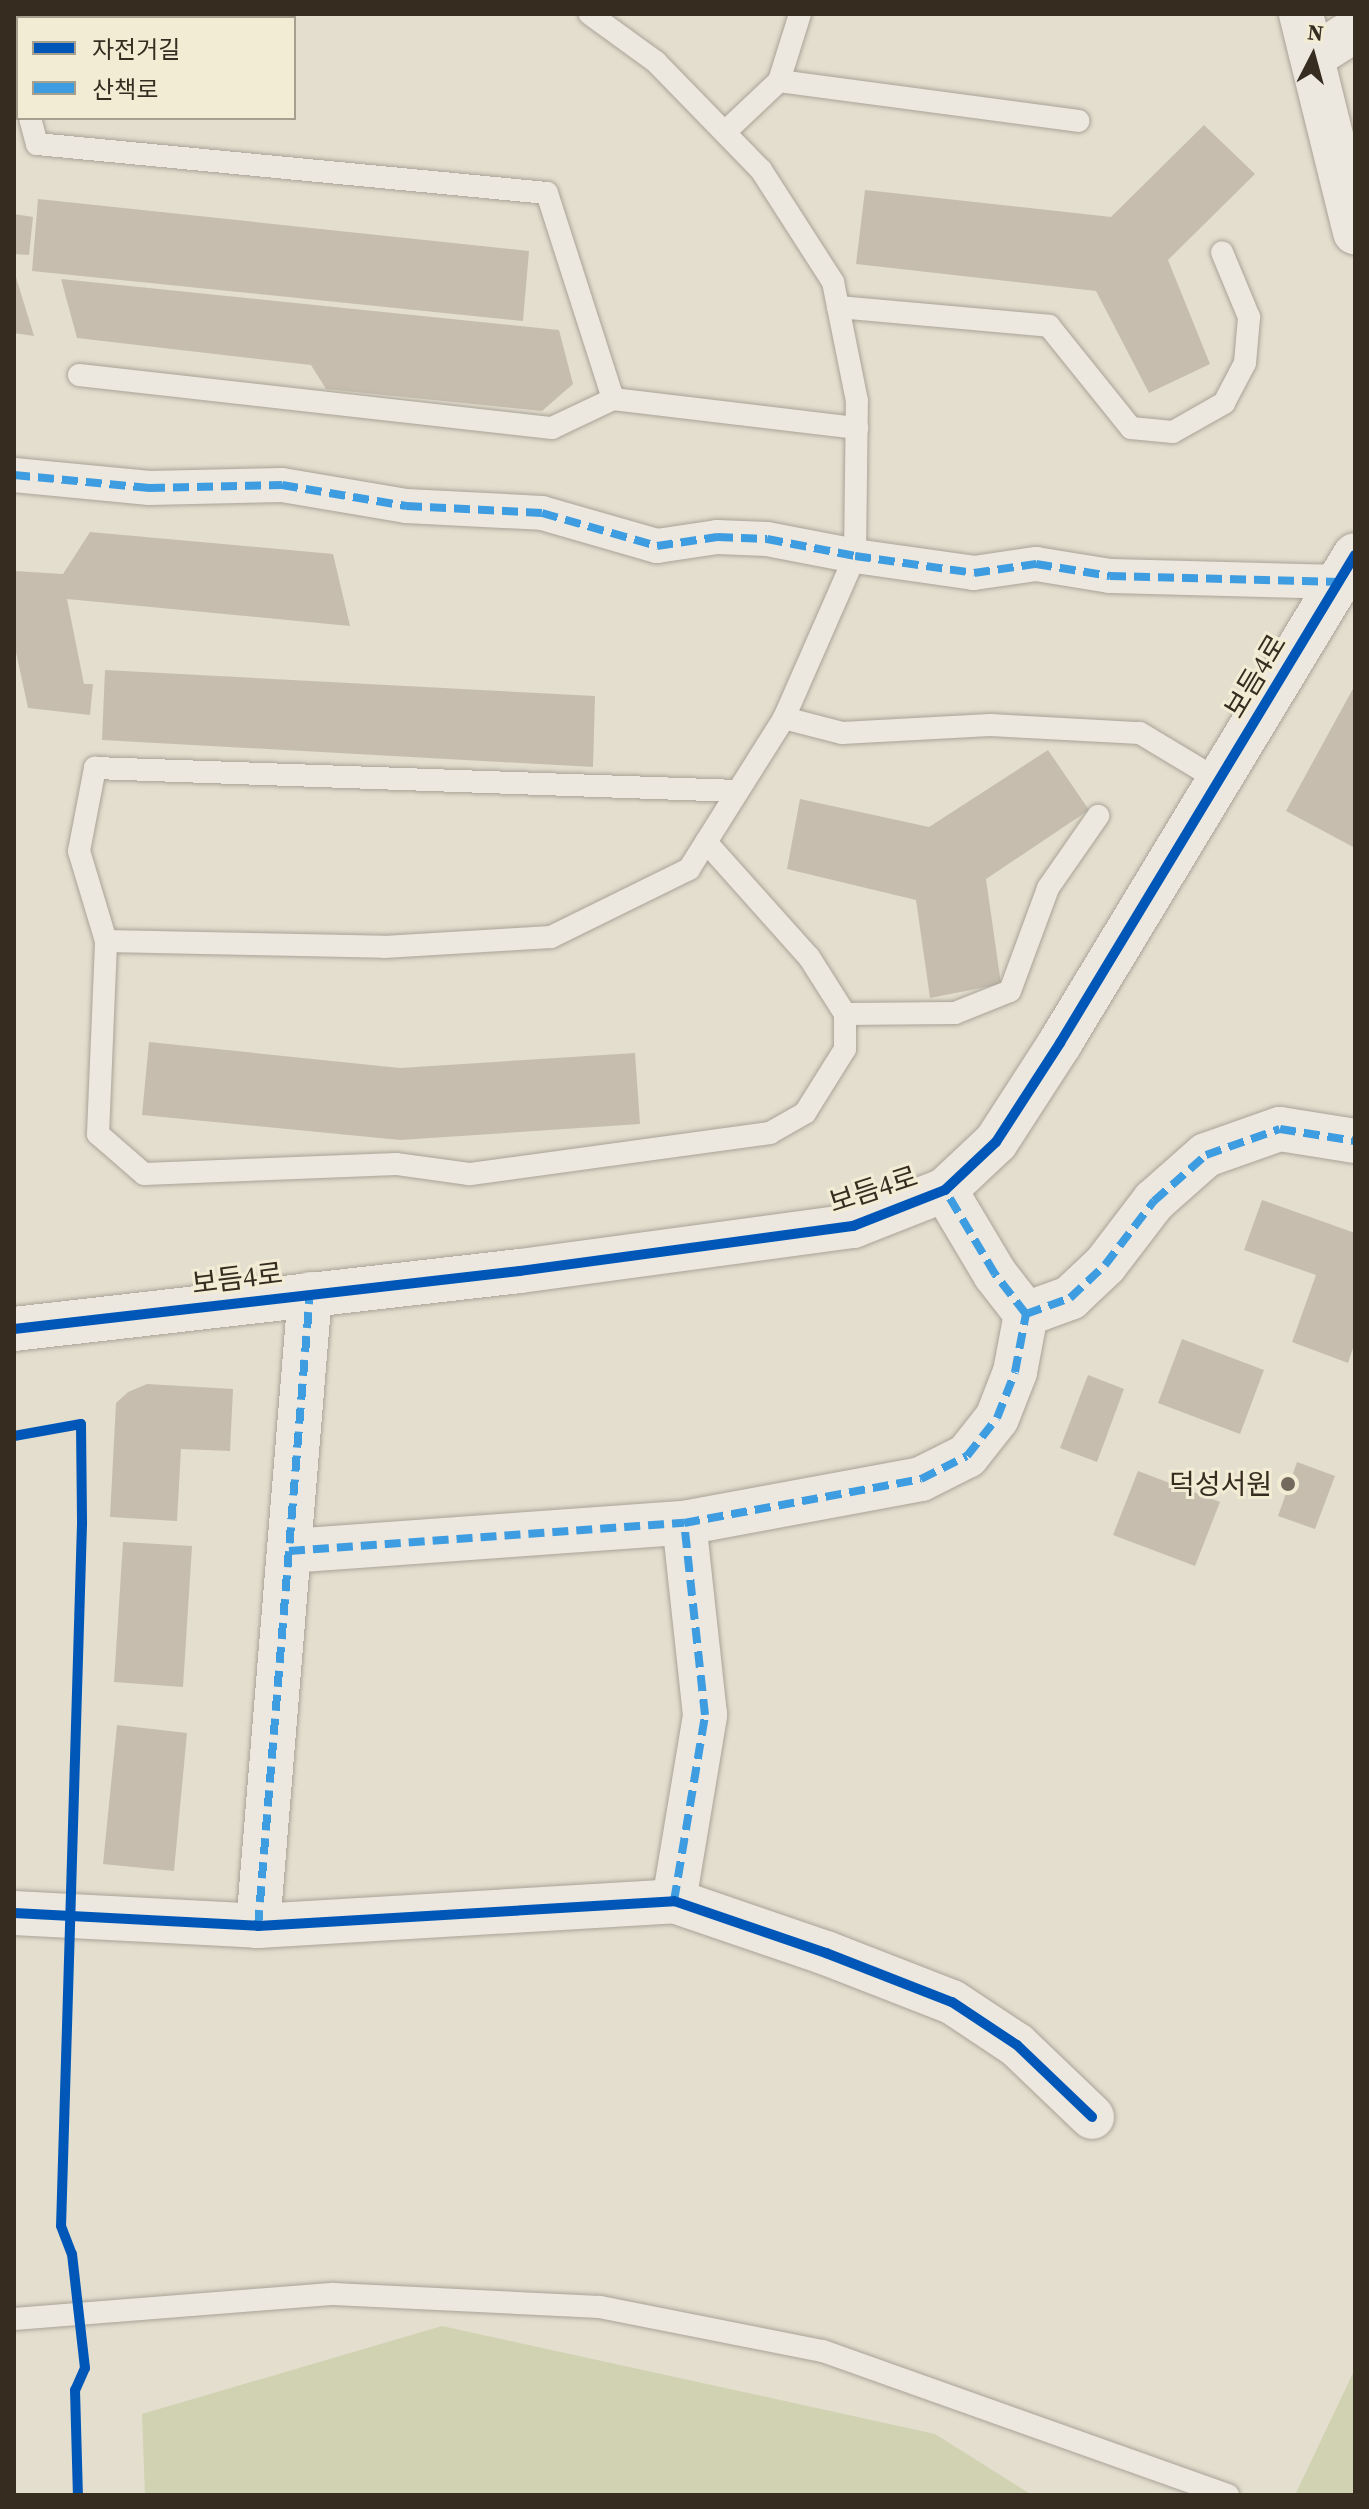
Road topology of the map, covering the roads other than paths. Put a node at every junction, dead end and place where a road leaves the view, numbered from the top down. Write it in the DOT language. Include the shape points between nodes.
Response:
graph roads {
  1 [pos="590,14"];
  2 [pos="800,14"];
  3 [pos="1301,14"];
  4 [pos="1355,30"];
  5 [pos="1314,56"];
  6 [pos="779,81"];
  7 [pos="31,120"];
  8 [pos="1078,121"];
  9 [pos="725,132"];
  10 [pos="1355,232"];
  11 [pos="1222,252"];
  12 [pos="838,307"];
  13 [pos="79,375"];
  14 [pos="613,399"];
  15 [pos="857,428"];
  16 [pos="14,475"];
  17 [pos="855,556"];
  18 [pos="1348,568"];
  19 [pos="784,718"];
  20 [pos="1220,781"];
  21 [pos="737,791"];
  22 [pos="1098,816"];
  23 [pos="706,842"];
  24 [pos="106,941"];
  25 [pos="845,1014"];
  26 [pos="1355,1141"];
  27 [pos="945,1190"];
  28 [pos="310,1294"];
  29 [pos="1026,1314"];
  30 [pos="14,1329"];
  31 [pos="684,1523"];
  32 [pos="289,1551"];
  33 [pos="674,1901"];
  34 [pos="14,1913"];
  35 [pos="258,1926"];
  36 [pos="1092,2117"];
  37 [pos="14,2319"];
  38 [pos="1228,2495"];
  1 -- 9 [label="lane" via="656,62"];
  2 -- 6 [label="lane"];
  3 -- 5 [label="street"];
  4 -- 5 [label="street"];
  5 -- 10 [label="street"];
  6 -- 8 [label="lane"];
  6 -- 9 [label="lane"];
  7 -- 14 [label="lane" via="37,144 547,193"];
  9 -- 12 [label="lane" via="761,170 833,282"];
  11 -- 12 [label="lane" via="1249,317 1245,363 1224,403 1173,432 1131,428 1049,326"];
  12 -- 15 [label="lane" via="857,401"];
  13 -- 14 [label="lane" via="552,428"];
  14 -- 15 [label="lane"];
  15 -- 17 [label="lane"];
  16 -- 17 [label="street" via="149,488 282,485 406,506 542,513 657,546 717,537 767,539"];
  17 -- 18 [label="street" via="974,573 1036,564 1110,576"];
  17 -- 19 [label="lane"];
  18 -- 20 [label="street, 보듬4로"];
  19 -- 20 [label="lane" via="842,733 990,725 1140,733"];
  19 -- 21 [label="lane"];
  20 -- 27 [label="street, 보듬4로" via="996,1142"];
  21 -- 23 [label="lane"];
  21 -- 24 [label="lane" via="95,768 79,851"];
  22 -- 25 [label="lane" via="1048,888 1010,991 955,1013"];
  23 -- 24 [label="lane" via="689,869 551,937 384,947"];
  23 -- 25 [label="lane" via="809,957"];
  24 -- 25 [label="lane" via="98,1134 144,1174 396,1164 469,1174 770,1133 805,1113 845,1049"];
  26 -- 29 [label="street" via="1280,1129 1206,1155 1154,1201 1105,1265 1070,1298"];
  27 -- 28 [label="street, 보듬4로" via="853,1226"];
  27 -- 29 [label="street" via="995,1274"];
  28 -- 30 [label="street, 보듬4로"];
  28 -- 32 [label="street"];
  29 -- 31 [label="street" via="1015,1372 997,1418 967,1456 921,1479"];
  31 -- 32 [label="street"];
  31 -- 33 [label="street" via="705,1715"];
  32 -- 35 [label="street"];
  33 -- 35 [label="street"];
  33 -- 36 [label="street" via="952,2002 1017,2045"];
  34 -- 35 [label="street"];
  37 -- 38 [label="lane" via="334,2294 600,2307 823,2351"];
}
